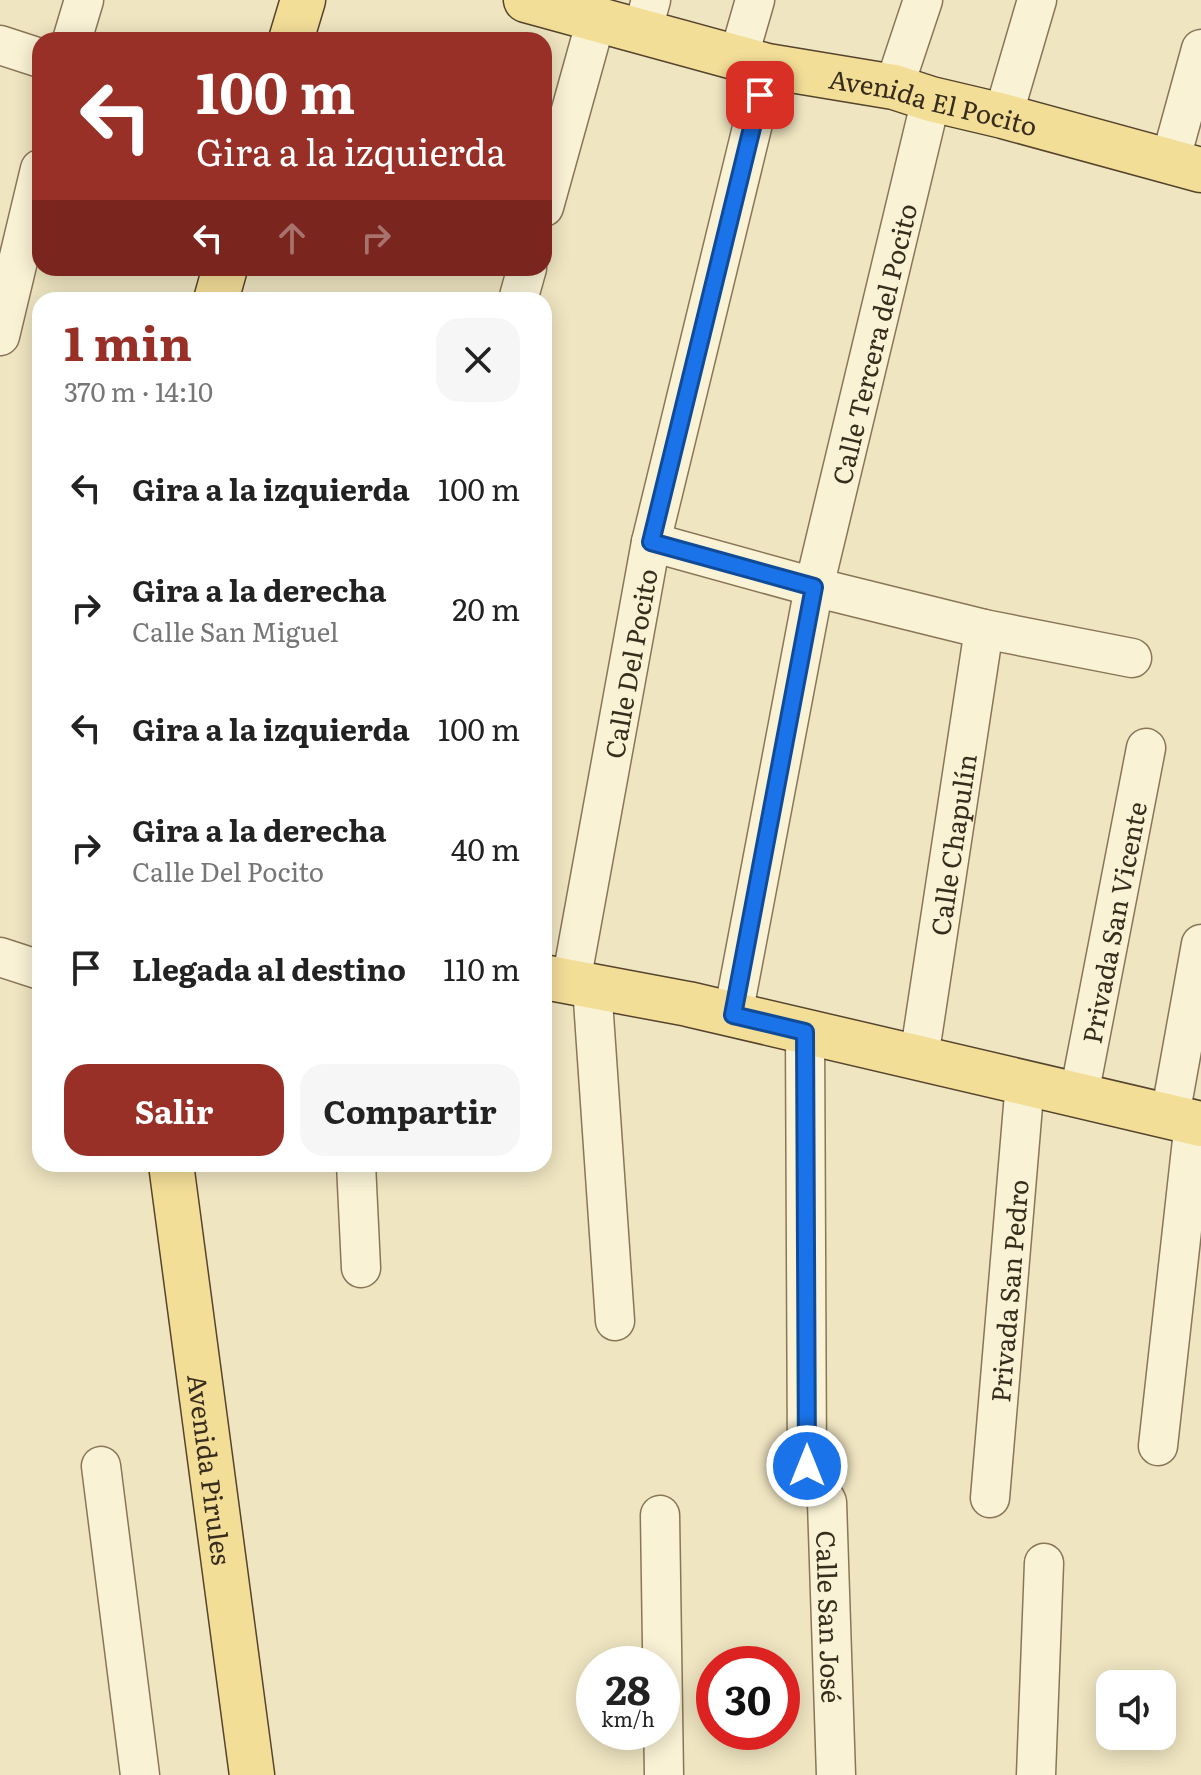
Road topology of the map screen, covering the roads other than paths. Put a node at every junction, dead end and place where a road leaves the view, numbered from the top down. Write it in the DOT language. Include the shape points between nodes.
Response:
graph roads {
  1 [pos="84,0"];
  2 [pos="303,0"];
  3 [pos="526,0"];
  4 [pos="755,0"];
  5 [pos="923,0"];
  6 [pos="1037,0"];
  7 [pos="646,16"];
  8 [pos="596,20"];
  9 [pos="74,32"];
  10 [pos="293,32"];
  11 [pos="0,45"];
  12 [pos="1201,49"];
  13 [pos="32,55"];
  14 [pos="752,62"];
  15 [pos="912,93"];
  16 [pos="1003,116"];
  17 [pos="1185,166"];
  18 [pos="552,178"];
  19 [pos="32,202"];
  20 [pos="0,336"];
  21 [pos="651,542"];
  22 [pos="814,587"];
  23 [pos="984,629"];
  24 [pos="1132,658"];
  25 [pos="1146,748"];
  26 [pos="1201,944"];
  27 [pos="0,957"];
  28 [pos="32,967"];
  29 [pos="569,982"];
  30 [pos="733,1015"];
  31 [pos="805,1032"];
  32 [pos="919,1058"];
  33 [pos="1025,1082"];
  34 [pos="1079,1095"];
  35 [pos="1188,1121"];
  36 [pos="172,1172"];
  37 [pos="356,1172"];
  38 [pos="361,1268"];
  39 [pos="615,1321"];
  40 [pos="1158,1446"];
  41 [pos="101,1466"];
  42 [pos="990,1498"];
  43 [pos="660,1515"];
  44 [pos="1044,1563"];
  45 [pos="140,1775"];
  46 [pos="252,1775"];
  47 [pos="664,1775"];
  48 [pos="836,1775"];
  49 [pos="1036,1775"];
  1 -- 9 [label="street"];
  2 -- 10 [label="main road"];
  3 -- 8 [label="main road, Avenida El Pocito"];
  4 -- 14 [label="street, Calle Del Pocito"];
  5 -- 15 [label="street, Calle Tercera del Pocito"];
  6 -- 16 [label="street"];
  7 -- 8 [label="main road, Avenida El Pocito"];
  7 -- 14 [label="main road, Avenida El Pocito"];
  8 -- 18 [label="street"];
  11 -- 13 [label="street"];
  12 -- 17 [label="street"];
  14 -- 15 [label="main road, Avenida El Pocito"];
  14 -- 21 [label="street, Calle Del Pocito"];
  15 -- 16 [label="main road, Avenida El Pocito"];
  15 -- 22 [label="street, Calle Tercera del Pocito"];
  16 -- 17 [label="main road, Avenida El Pocito"];
  19 -- 20 [label="street"];
  21 -- 22 [label="street"];
  21 -- 29 [label="street, Calle Del Pocito"];
  22 -- 23 [label="street"];
  22 -- 30 [label="street, Calle Tercera del Pocito"];
  23 -- 24 [label="street"];
  23 -- 32 [label="street, Calle Chapulín"];
  25 -- 34 [label="street, Privada San Vicente"];
  26 -- 35 [label="street"];
  27 -- 28 [label="street"];
  29 -- 30 [label="main road"];
  29 -- 39 [label="street, Calle Del Pocito"];
  30 -- 31 [label="main road"];
  31 -- 32 [label="main road"];
  31 -- 48 [label="street, Calle San José" via="807,1466 827,1502"];
  32 -- 33 [label="main road"];
  33 -- 34 [label="main road"];
  33 -- 42 [label="street, Privada San Pedro"];
  34 -- 35 [label="main road"];
  35 -- 40 [label="street"];
  36 -- 46 [label="main road, Avenida Pirules"];
  37 -- 38 [label="street"];
  41 -- 45 [label="street"];
  43 -- 47 [label="street"];
  44 -- 49 [label="street"];
}
